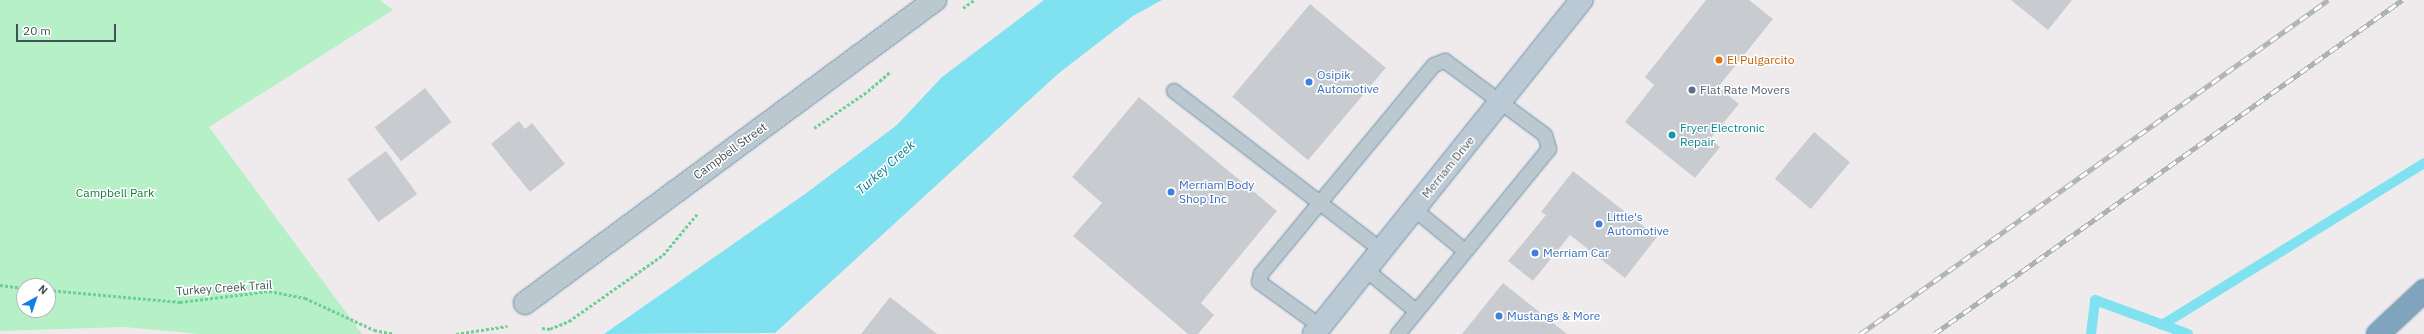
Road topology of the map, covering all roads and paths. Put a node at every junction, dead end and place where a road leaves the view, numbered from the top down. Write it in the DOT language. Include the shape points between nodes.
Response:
graph roads {
  1 [pos="935,0"];
  2 [pos="1582,0"];
  3 [pos="1174,91"];
  4 [pos="1499,103"];
  5 [pos="1319,204"];
  6 [pos="1414,209"];
  7 [pos="1380,250"];
  8 [pos="1465,251"];
  9 [pos="1365,270"];
  10 [pos="0,285"];
  11 [pos="16,287"];
  12 [pos="56,291"];
  13 [pos="2424,291"];
  14 [pos="525,303"];
  15 [pos="1416,311"];
  16 [pos="1317,330"];
  17 [pos="394,334"];
  18 [pos="1398,334"];
  19 [pos="2378,334"];
  1 -- 14 [label="street, Campbell Street"];
  2 -- 4 [label="main road, Merriam Drive"];
  3 -- 5 [label="lane"];
  4 -- 5 [label="lane" via="1445,61 1434,65"];
  4 -- 6 [label="main road, Merriam Drive"];
  4 -- 8 [label="lane" via="1545,135 1549,149"];
  5 -- 7 [label="lane"];
  5 -- 16 [label="lane" via="1261,274 1259,282"];
  6 -- 7 [label="main road, Merriam Drive"];
  6 -- 8 [label="lane"];
  7 -- 9 [label="main road, Merriam Drive"];
  8 -- 15 [label="lane"];
  9 -- 15 [label="lane"];
  9 -- 16 [label="main road, Merriam Drive"];
  10 -- 11 [label="path"];
  12 -- 17 [label="path, Turkey Creek Trail" via="180,302 269,291 305,298 374,330"];
  13 -- 19 [label="highway"];
  15 -- 18 [label="lane"];
}
